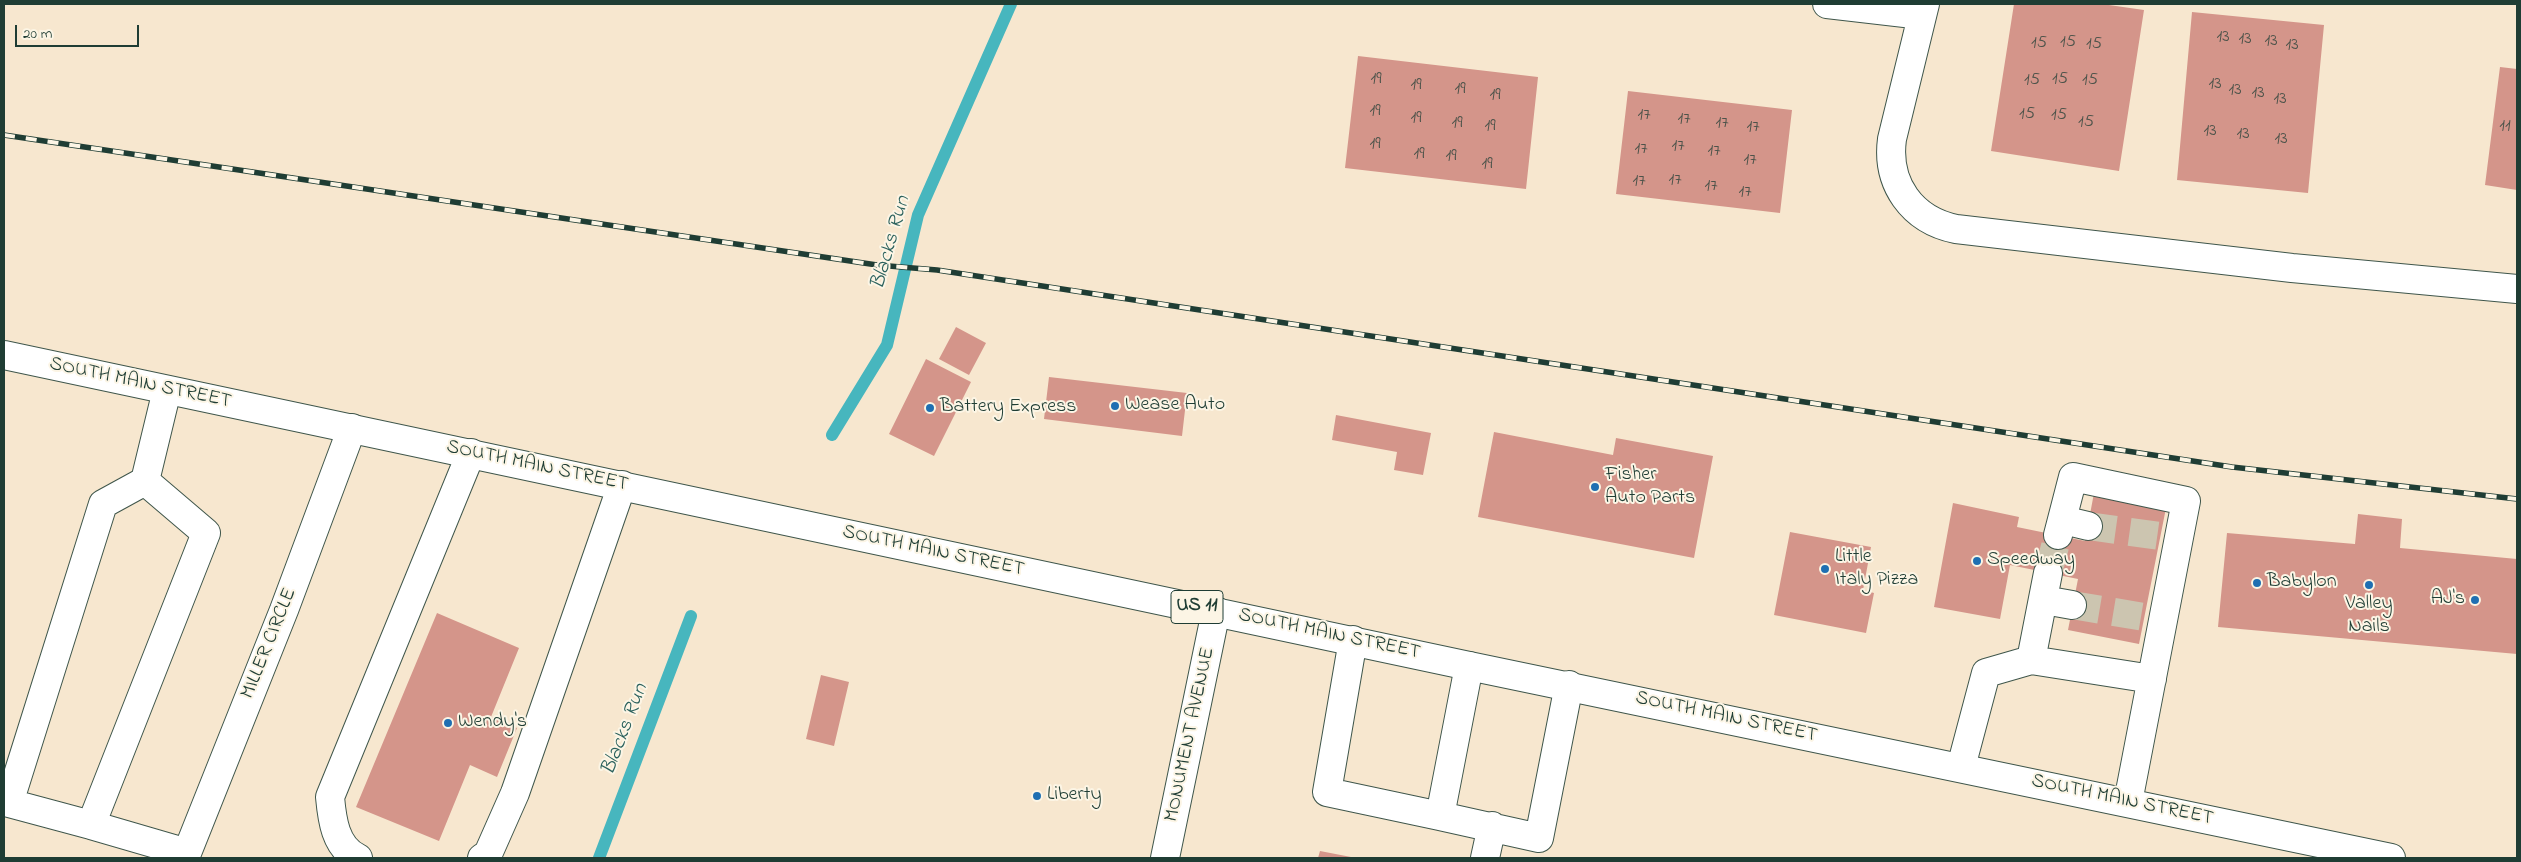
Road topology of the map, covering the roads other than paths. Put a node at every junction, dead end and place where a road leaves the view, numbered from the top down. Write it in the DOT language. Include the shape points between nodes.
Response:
graph roads {
  1 [pos="1827,4"];
  2 [pos="1923,9"];
  3 [pos="2517,289"];
  4 [pos="4,355"];
  5 [pos="167,390"];
  6 [pos="352,428"];
  7 [pos="471,453"];
  8 [pos="145,481"];
  9 [pos="622,485"];
  10 [pos="2070,527"];
  11 [pos="2048,573"];
  12 [pos="2044,600"];
  13 [pos="2072,605"];
  14 [pos="1216,611"];
  15 [pos="1352,640"];
  16 [pos="2031,660"];
  17 [pos="1469,666"];
  18 [pos="2152,679"];
  19 [pos="1569,685"];
  20 [pos="1961,767"];
  21 [pos="2128,802"];
  22 [pos="6,803"];
  23 [pos="1440,816"];
  24 [pos="92,825"];
  25 [pos="1492,826"];
  26 [pos="186,855"];
  27 [pos="358,858"];
  28 [pos="482,858"];
  29 [pos="1165,858"];
  30 [pos="1485,858"];
  31 [pos="2391,858"];
  1 -- 2 [label="main road"];
  2 -- 3 [label="main road" via="1892,139 1891,161 1901,191 1917,212 1931,221 1956,229 2282,267"];
  4 -- 5 [label="main road, SOUTH MAIN STREET / US 11"];
  5 -- 6 [label="main road, SOUTH MAIN STREET / US 11"];
  5 -- 8 [label="main road"];
  6 -- 7 [label="main road, SOUTH MAIN STREET / US 11"];
  6 -- 26 [label="main road, MILLER CIRCLE" via="284,610"];
  7 -- 9 [label="main road, SOUTH MAIN STREET / US 11"];
  7 -- 27 [label="main road" via="330,797 332,820 340,842"];
  8 -- 22 [label="main road" via="103,504"];
  8 -- 24 [label="main road" via="206,533"];
  9 -- 14 [label="main road, SOUTH MAIN STREET / US 11"];
  9 -- 28 [label="main road" via="515,793 488,854"];
  10 -- 18 [label="main road" via="2073,477 2186,501 2169,537 2154,618"];
  11 -- 12 [label="main road"];
  12 -- 13 [label="main road"];
  12 -- 16 [label="main road"];
  14 -- 15 [label="main road, SOUTH MAIN STREET / US 11"];
  14 -- 29 [label="main road, MONUMENT AVENUE"];
  15 -- 17 [label="main road, SOUTH MAIN STREET / US 11"];
  15 -- 23 [label="main road" via="1327,792"];
  16 -- 18 [label="main road"];
  16 -- 20 [label="main road" via="1986,673"];
  17 -- 19 [label="main road, SOUTH MAIN STREET / US 11"];
  17 -- 23 [label="main road"];
  18 -- 21 [label="main road"];
  19 -- 20 [label="main road, SOUTH MAIN STREET / US 11"];
  19 -- 25 [label="main road" via="1539,838"];
  20 -- 21 [label="main road, SOUTH MAIN STREET / US 11"];
  21 -- 31 [label="main road, SOUTH MAIN STREET / US 11"];
  22 -- 24 [label="main road"];
  23 -- 25 [label="main road"];
  24 -- 26 [label="main road"];
  25 -- 30 [label="main road"];
}
